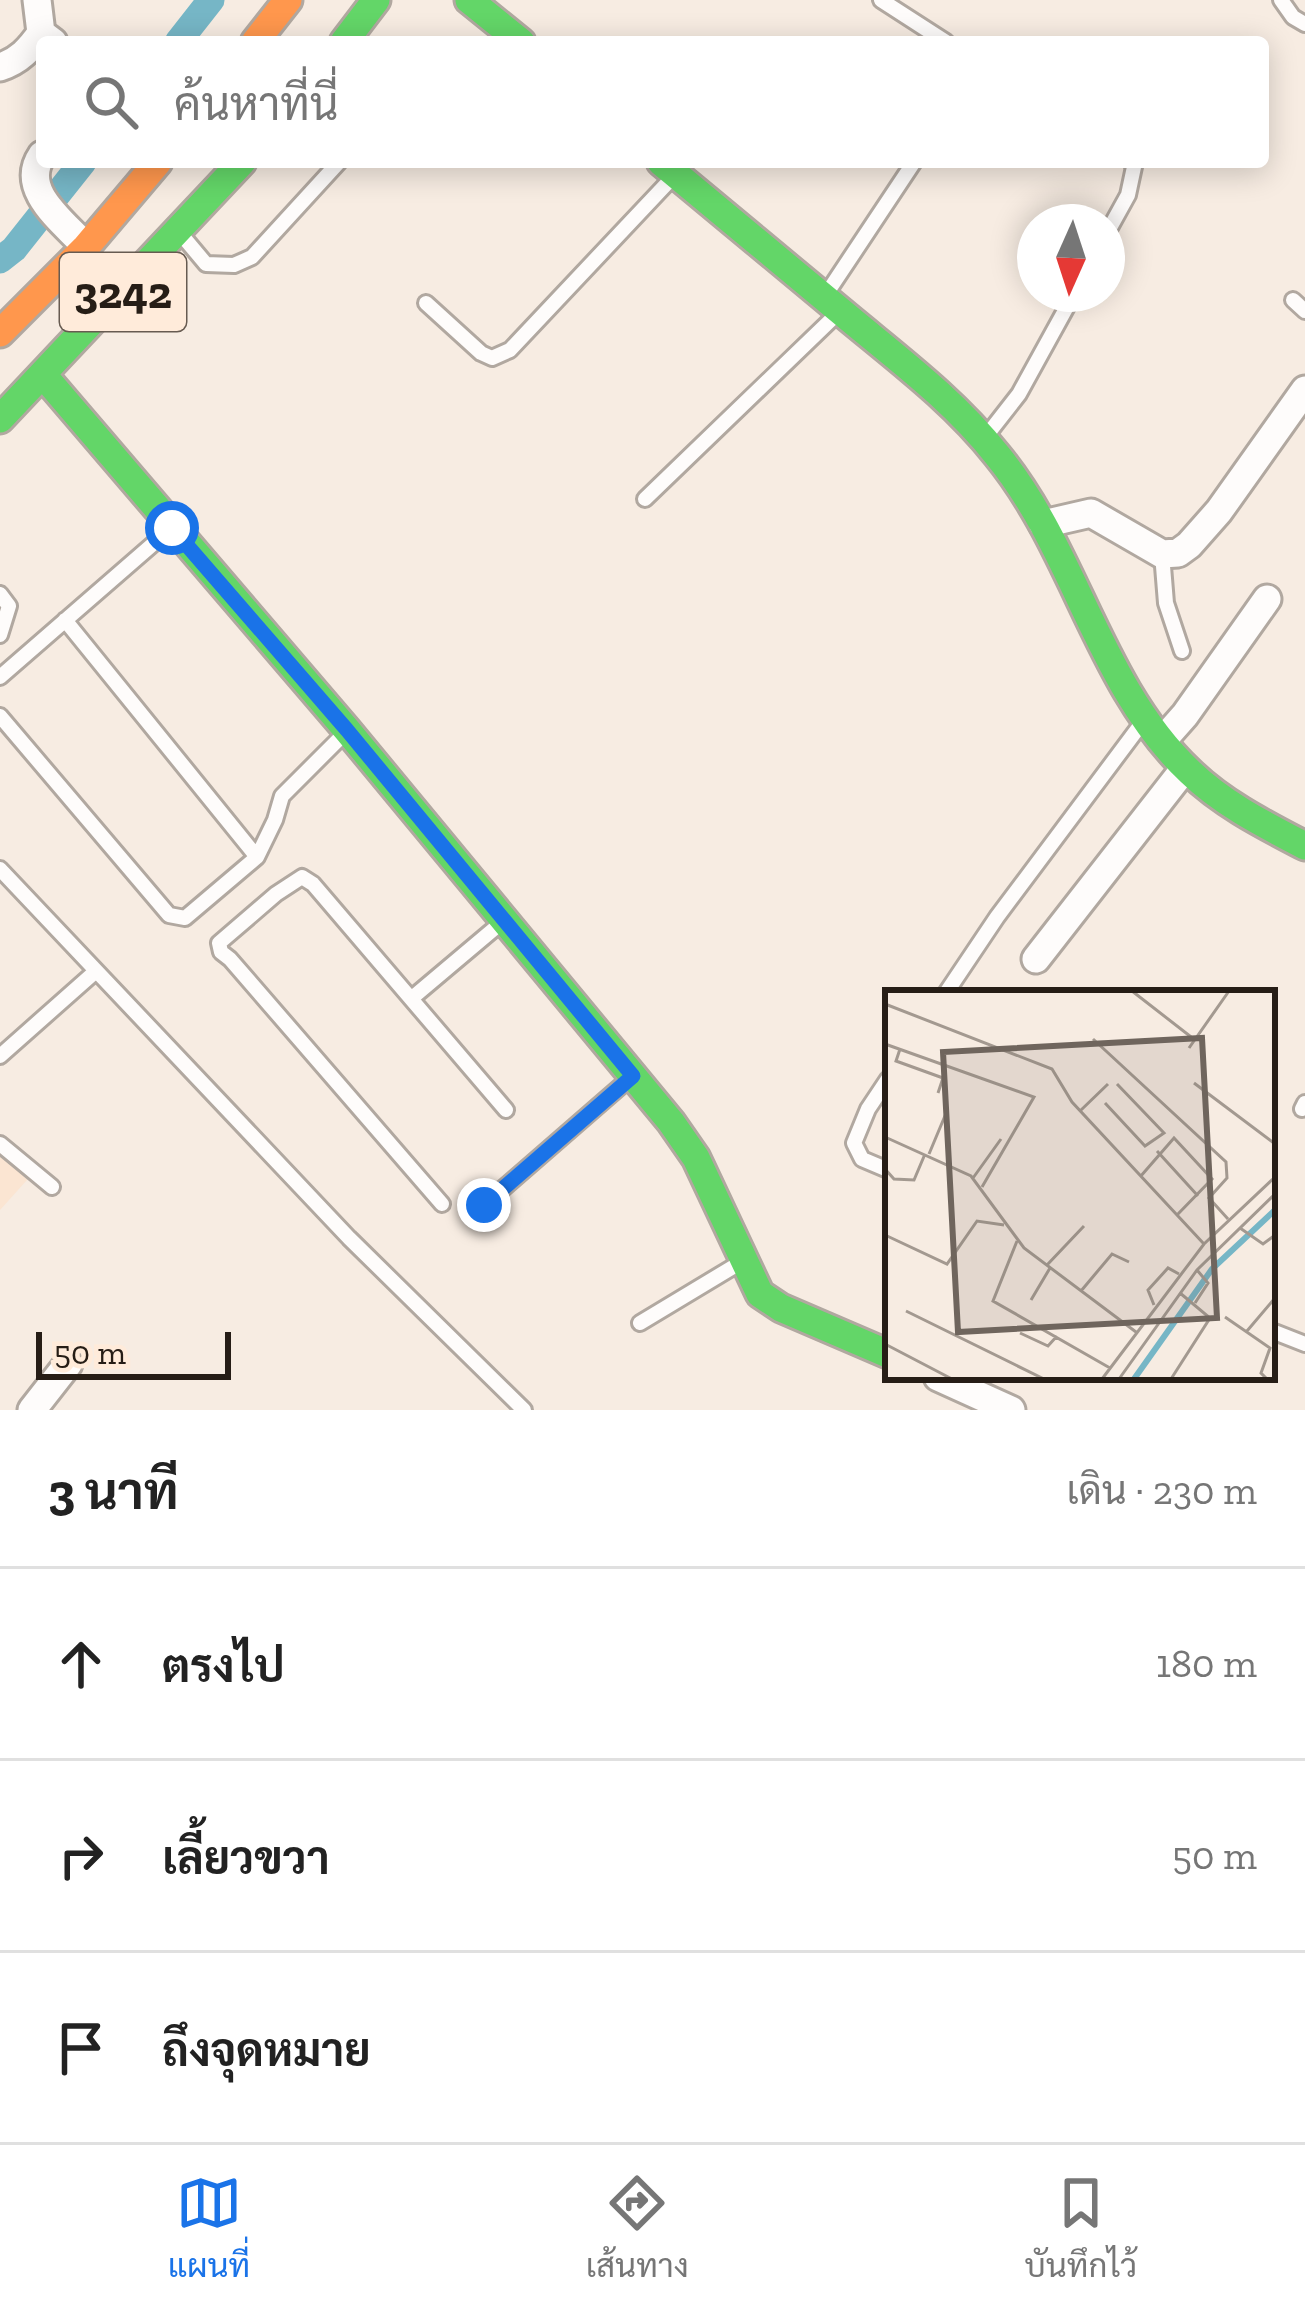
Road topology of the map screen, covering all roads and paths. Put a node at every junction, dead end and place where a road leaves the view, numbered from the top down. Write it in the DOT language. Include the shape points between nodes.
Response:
graph roads {
  1 [pos="37,0"];
  2 [pos="287,0"];
  3 [pos="376,0"];
  4 [pos="469,0"];
  5 [pos="881,0"];
  6 [pos="1281,0"];
  7 [pos="1305,24"];
  8 [pos="47,36"];
  9 [pos="260,36"];
  10 [pos="349,36"];
  11 [pos="514,36"];
  12 [pos="937,36"];
  13 [pos="36,44"];
  14 [pos="0,67"];
  15 [pos="36,167"];
  16 [pos="153,168"];
  17 [pos="237,168"];
  18 [pos="334,168"];
  19 [pos="668,168"];
  20 [pos="911,168"];
  21 [pos="1134,168"];
  22 [pos="1123,204"];
  23 [pos="178,232"];
  24 [pos="86,248"];
  25 [pos="426,303"];
  26 [pos="832,303"];
  27 [pos="1064,312"];
  28 [pos="0,333"];
  29 [pos="44,376"];
  30 [pos="1305,390"];
  31 [pos="0,419"];
  32 [pos="984,439"];
  33 [pos="645,499"];
  34 [pos="1043,524"];
  35 [pos="172,528"];
  36 [pos="1162,554"];
  37 [pos="0,594"];
  38 [pos="1267,598"];
  39 [pos="65,620"];
  40 [pos="0,635"];
  41 [pos="1182,651"];
  42 [pos="0,677"];
  43 [pos="0,716"];
  44 [pos="347,730"];
  45 [pos="1153,730"];
  46 [pos="1185,768"];
  47 [pos="1305,846"];
  48 [pos="257,857"];
  49 [pos="0,868"];
  50 [pos="505,920"];
  51 [pos="1036,959"];
  52 [pos="97,971"];
  53 [pos="948,990"];
  54 [pos="412,998"];
  55 [pos="0,1056"];
  56 [pos="633,1076"];
  57 [pos="885,1084"];
  58 [pos="506,1110"];
  59 [pos="0,1144"];
  60 [pos="885,1170"];
  61 [pos="52,1187"];
  62 [pos="442,1204"];
  63 [pos="484,1205"];
  64 [pos="743,1261"];
  65 [pos="640,1323"];
  66 [pos="1275,1332"];
  67 [pos="1305,1344"];
  68 [pos="885,1353"];
  69 [pos="68,1364"];
  70 [pos="945,1380"];
  71 [pos="37,1408"];
  72 [pos="524,1410"];
  73 [pos="1011,1410"];
  1 -- 8 [label="street"];
  2 -- 9 [label="street"];
  3 -- 10 [label="street"];
  4 -- 11 [label="street"];
  5 -- 12 [label="lane"];
  6 -- 7 [label="lane"];
  13 -- 14 [label="street"];
  15 -- 24 [label="street" via="40,199"];
  16 -- 24 [label="street, 3242"];
  17 -- 23 [label="street, 3242"];
  18 -- 23 [label="lane" via="252,257 234,265 206,264"];
  19 -- 25 [label="lane" via="510,350 492,358 481,353"];
  19 -- 26 [label="street"];
  20 -- 26 [label="lane"];
  21 -- 22 [label="lane"];
  23 -- 29 [label="street, 3242"];
  24 -- 28 [label="street, 3242"];
  26 -- 32 [label="street"];
  26 -- 33 [label="lane"];
  27 -- 32 [label="lane"];
  29 -- 31 [label="street, 3242"];
  29 -- 35 [label="street"];
  30 -- 36 [label="street" via="1190,545"];
  32 -- 34 [label="street"];
  34 -- 36 [label="street" via="1091,513"];
  34 -- 45 [label="street"];
  35 -- 39 [label="lane"];
  35 -- 44 [label="street"];
  36 -- 41 [label="lane"];
  37 -- 40 [label="lane" via="9,607"];
  38 -- 45 [label="street" via="1185,716"];
  39 -- 42 [label="lane"];
  39 -- 48 [label="lane"];
  43 -- 48 [label="lane" via="169,916 185,918"];
  44 -- 48 [label="lane" via="281,796"];
  44 -- 50 [label="street"];
  45 -- 46 [label="street"];
  45 -- 53 [label="lane"];
  46 -- 47 [label="street"];
  46 -- 51 [label="street"];
  49 -- 52 [label="lane"];
  50 -- 54 [label="lane"];
  50 -- 56 [label="street"];
  52 -- 55 [label="lane"];
  52 -- 72 [label="lane"];
  54 -- 58 [label="lane"];
  54 -- 62 [label="lane" via="302,877 220,943"];
  56 -- 63 [label="lane"];
  56 -- 64 [label="street" via="696,1158"];
  57 -- 60 [label="lane" via="854,1143 862,1159"];
  59 -- 61 [label="lane"];
  64 -- 65 [label="lane"];
  64 -- 68 [label="street" via="760,1294 781,1308"];
  66 -- 67 [label="lane"];
  69 -- 71 [label="street"];
  70 -- 73 [label="street"];
}
